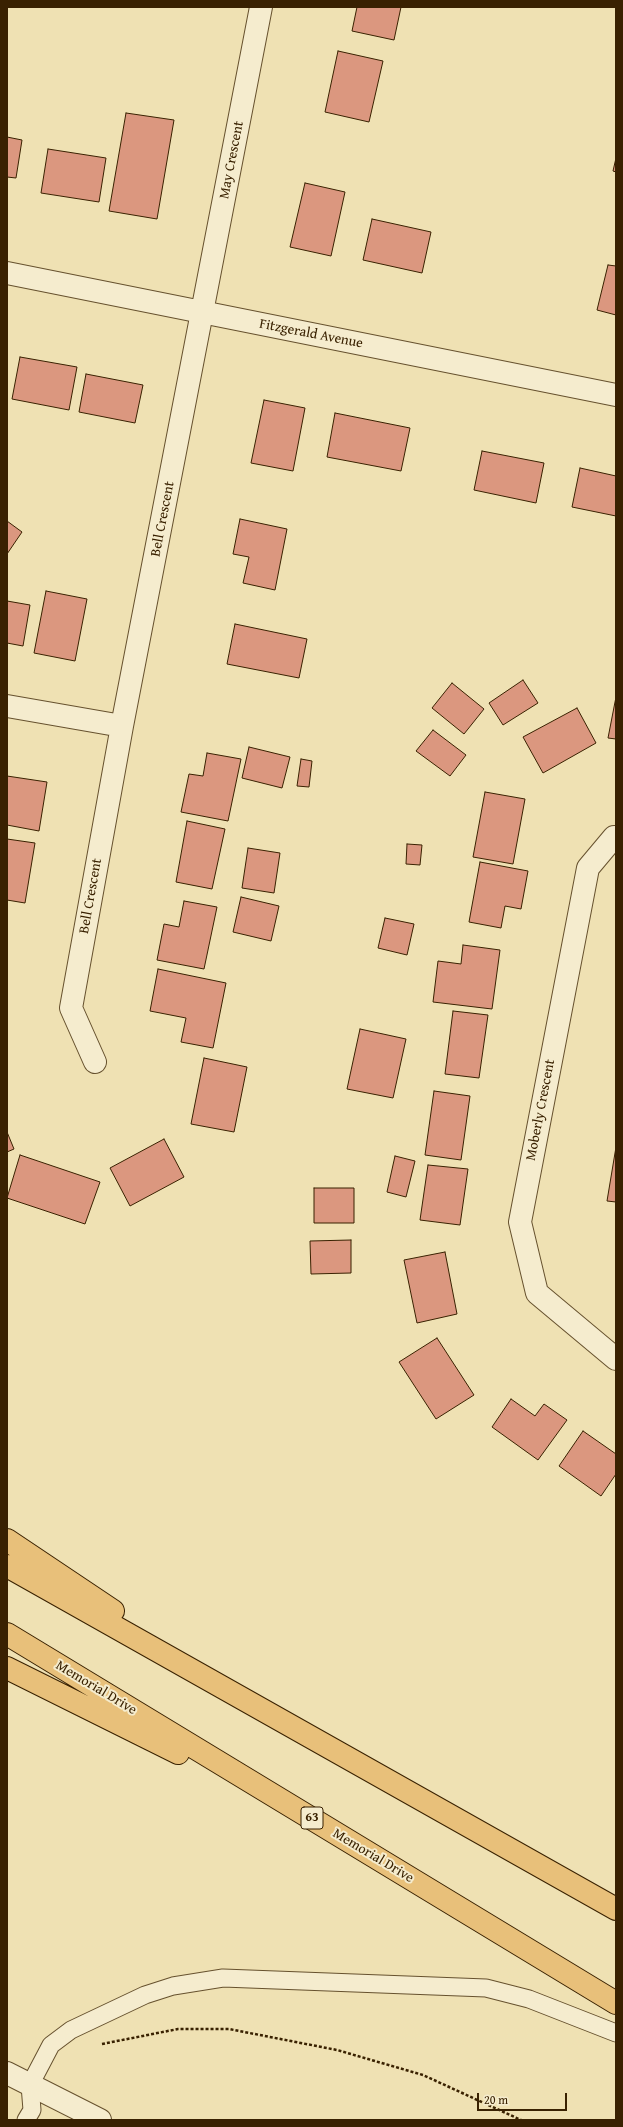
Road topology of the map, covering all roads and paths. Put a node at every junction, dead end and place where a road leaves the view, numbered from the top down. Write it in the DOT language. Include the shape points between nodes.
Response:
graph roads {
  1 [pos="261,7"];
  2 [pos="7,273"];
  3 [pos="204,312"];
  4 [pos="616,395"];
  5 [pos="7,706"];
  6 [pos="122,726"];
  7 [pos="616,837"];
  8 [pos="95,1062"];
  9 [pos="616,1359"];
  10 [pos="7,1540"];
  11 [pos="7,1566"];
  12 [pos="7,1634"];
  13 [pos="7,1668"];
  14 [pos="261,1709"];
  15 [pos="319,1823"];
  16 [pos="616,1909"];
  17 [pos="616,2003"];
  18 [pos="616,2033"];
  19 [pos="96,2046"];
  20 [pos="7,2073"];
  21 [pos="30,2085"];
  22 [pos="26,2120"];
  23 [pos="100,2120"];
  24 [pos="521,2120"];
  1 -- 3 [label="street, May Crescent"];
  2 -- 3 [label="street, Fitzgerald Avenue"];
  3 -- 4 [label="street, Fitzgerald Avenue"];
  3 -- 6 [label="street, Bell Crescent"];
  5 -- 6 [label="street"];
  6 -- 8 [label="street, Bell Crescent" via="71,1008"];
  7 -- 9 [label="street, Moberly Crescent" via="588,868 520,1222 537,1293"];
  10 -- 14 [label="highway"];
  11 -- 14 [label="highway"];
  12 -- 15 [label="highway, Memorial Drive / 63"];
  13 -- 15 [label="highway"];
  14 -- 16 [label="highway"];
  15 -- 17 [label="highway, Memorial Drive / 63"];
  18 -- 21 [label="lane" via="529,1999 486,1988 223,1978 173,1986 145,1994 72,2030 51,2045"];
  19 -- 24 [label="path" via="178,2029 229,2029 337,2050 424,2075"];
  20 -- 21 [label="street"];
  21 -- 22 [label="lane" via="32,2110"];
  21 -- 23 [label="street"];
}
